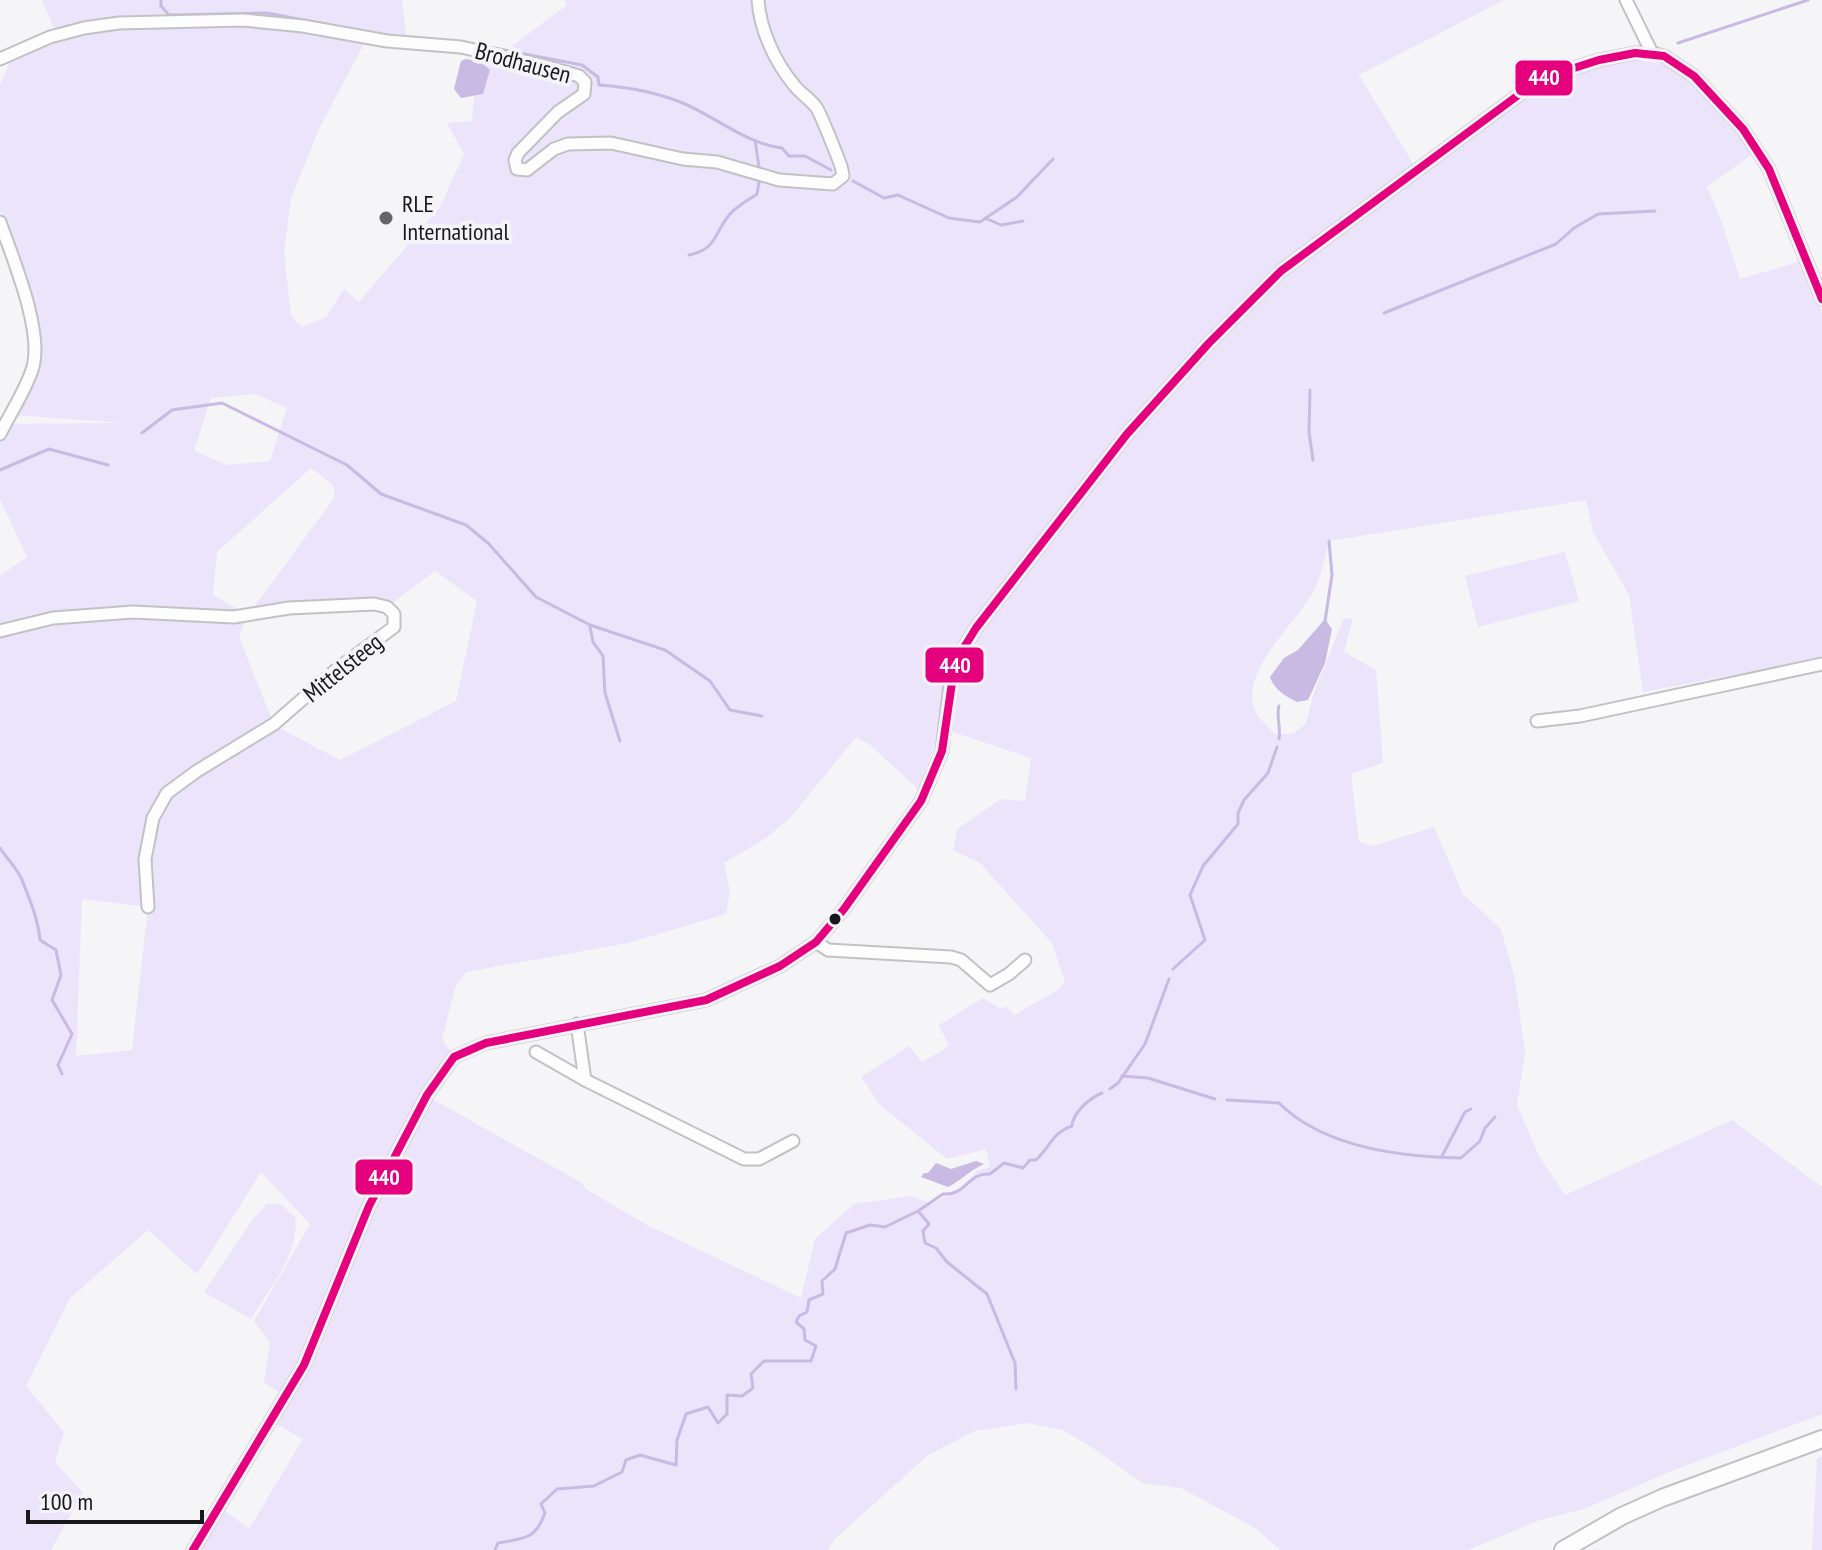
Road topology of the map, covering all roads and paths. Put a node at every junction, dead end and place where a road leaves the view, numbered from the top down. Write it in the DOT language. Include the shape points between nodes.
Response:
graph roads {
  1 [pos="758,0"];
  2 [pos="1626,0"];
  3 [pos="1652,53"];
  4 [pos="0,59"];
  5 [pos="0,222"];
  6 [pos="1822,299"];
  7 [pos="0,434"];
  8 [pos="0,631"];
  9 [pos="1822,664"];
  10 [pos="1537,721"];
  11 [pos="148,907"];
  12 [pos="816,942"];
  13 [pos="1025,960"];
  14 [pos="577,1024"];
  15 [pos="536,1052"];
  16 [pos="585,1080"];
  17 [pos="793,1141"];
  18 [pos="1822,1439"];
  19 [pos="193,1550"];
  20 [pos="1563,1550"];
  1 -- 4 [label="street, Brodhausen" via="762,29 773,49 793,85 818,109 842,170 843,176 833,184 779,180 717,162 611,143 568,144 527,170 517,169 518,153 584,94 585,82 541,65 461,47 243,20 119,23 50,37"];
  2 -- 3 [label="street"];
  3 -- 6 [label="street" via="1694,76 1743,129 1779,190"];
  3 -- 12 [label="street" via="1608,58 1540,79 1281,271 1209,343 1100,467 971,636 955,662 942,751 921,801"];
  5 -- 7 [label="street" via="31,317 36,351"];
  8 -- 11 [label="street, Mittelsteeg" via="53,618 133,612 234,617 374,604 394,614 394,627 274,724 167,793 153,818 145,859"];
  9 -- 10 [label="street"];
  12 -- 13 [label="street" via="828,950 951,957 990,985"];
  12 -- 14 [label="street" via="780,966 706,1000"];
  14 -- 16 [label="street"];
  14 -- 19 [label="street" via="486,1043 454,1057 387,1166 304,1365"];
  15 -- 16 [label="street"];
  16 -- 17 [label="street" via="744,1159 759,1159"];
  18 -- 20 [label="street" via="1662,1498"];
}
